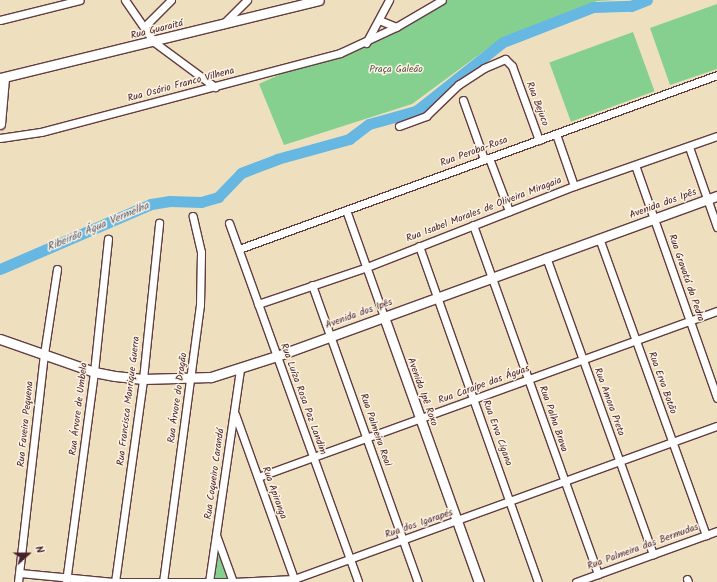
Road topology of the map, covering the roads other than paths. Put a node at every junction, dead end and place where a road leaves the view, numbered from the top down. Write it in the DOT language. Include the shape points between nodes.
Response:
graph roads {
  1 [pos="80,0"];
  2 [pos="125,0"];
  3 [pos="171,0"];
  4 [pos="247,0"];
  5 [pos="319,0"];
  6 [pos="389,0"];
  7 [pos="442,0"];
  8 [pos="59,2"];
  9 [pos="0,20"];
  10 [pos="378,20"];
  11 [pos="223,24"];
  12 [pos="144,27"];
  13 [pos="396,28"];
  14 [pos="154,42"];
  15 [pos="366,43"];
  16 [pos="717,75"];
  17 [pos="2,78"];
  18 [pos="214,88"];
  19 [pos="463,100"];
  20 [pos="0,124"];
  21 [pos="399,126"];
  22 [pos="556,134"];
  23 [pos="717,136"];
  24 [pos="0,138"];
  25 [pos="539,140"];
  26 [pos="689,147"];
  27 [pos="486,159"];
  28 [pos="635,165"];
  29 [pos="574,186"];
  30 [pos="717,196"];
  31 [pos="707,199"];
  32 [pos="346,210"];
  33 [pos="509,211"];
  34 [pos="193,216"];
  35 [pos="654,218"];
  36 [pos="159,223"];
  37 [pos="229,223"];
  38 [pos="473,225"];
  39 [pos="717,227"];
  40 [pos="599,238"];
  41 [pos="108,239"];
  42 [pos="419,246"];
  43 [pos="239,249"];
  44 [pos="546,257"];
  45 [pos="366,267"];
  46 [pos="57,269"];
  47 [pos="491,278"];
  48 [pos="312,285"];
  49 [pos="438,298"];
  50 [pos="258,304"];
  51 [pos="717,311"];
  52 [pos="384,317"];
  53 [pos="690,320"];
  54 [pos="331,336"];
  55 [pos="0,339"];
  56 [pos="636,340"];
  57 [pos="44,354"];
  58 [pos="277,356"];
  59 [pos="583,359"];
  60 [pos="240,369"];
  61 [pos="94,372"];
  62 [pos="143,379"];
  63 [pos="190,379"];
  64 [pos="528,380"];
  65 [pos="717,398"];
  66 [pos="474,399"];
  67 [pos="234,412"];
  68 [pos="420,420"];
  69 [pos="717,426"];
  70 [pos="367,439"];
  71 [pos="672,441"];
  72 [pos="314,457"];
  73 [pos="620,462"];
  74 [pos="258,477"];
  75 [pos="565,482"];
  76 [pos="511,501"];
  77 [pos="457,522"];
  78 [pos="717,531"];
  79 [pos="216,534"];
  80 [pos="706,535"];
  81 [pos="403,540"];
  82 [pos="653,554"];
  83 [pos="350,559"];
  84 [pos="20,573"];
  85 [pos="598,574"];
  86 [pos="67,580"];
  87 [pos="294,580"];
  88 [pos="163,581"];
  89 [pos="18,582"];
  90 [pos="115,582"];
  91 [pos="209,582"];
  92 [pos="233,582"];
  93 [pos="358,582"];
  94 [pos="418,582"];
  95 [pos="479,582"];
  96 [pos="538,582"];
  97 [pos="576,582"];
  1 -- 8 [label="street"];
  2 -- 12 [label="street"];
  3 -- 12 [label="street"];
  4 -- 11 [label="street"];
  5 -- 11 [label="street, Rua Guaraitá"];
  6 -- 10 [label="street"];
  7 -- 13 [label="street, Rua Osório Franco Vilhena"];
  8 -- 9 [label="street"];
  10 -- 13 [label="street"];
  10 -- 15 [label="street"];
  11 -- 14 [label="street, Rua Guaraitá"];
  12 -- 14 [label="street"];
  13 -- 15 [label="street, Rua Osório Franco Vilhena"];
  14 -- 17 [label="street, Rua Guaraitá"];
  14 -- 18 [label="street"];
  15 -- 18 [label="street, Rua Osório Franco Vilhena"];
  16 -- 22 [label="street, Rua Peroba-Rosa"];
  17 -- 20 [label="street"];
  18 -- 24 [label="street, Rua Osório Franco Vilhena" via="30,134"];
  19 -- 27 [label="street"];
  21 -- 25 [label="street, Rua Bejuco" via="426,116 458,85 501,60 510,62"];
  22 -- 25 [label="street, Rua Peroba-Rosa"];
  22 -- 29 [label="street"];
  23 -- 26 [label="street, Rua Isabel Morales de Oliveira Miragaia"];
  25 -- 27 [label="street, Rua Peroba-Rosa"];
  26 -- 28 [label="street, Rua Isabel Morales de Oliveira Miragaia"];
  26 -- 31 [label="street"];
  27 -- 32 [label="street, Rua Peroba-Rosa"];
  27 -- 33 [label="street"];
  28 -- 29 [label="street, Rua Isabel Morales de Oliveira Miragaia"];
  28 -- 35 [label="street, Rua Gravatá da Pedra"];
  29 -- 33 [label="street, Rua Isabel Morales de Oliveira Miragaia"];
  30 -- 31 [label="street, Avenida dos Ipês"];
  31 -- 35 [label="street, Avenida dos Ipês"];
  31 -- 39 [label="street"];
  32 -- 43 [label="street, Rua Peroba-Rosa"];
  32 -- 45 [label="street, Avenida Ipê Roxo"];
  33 -- 38 [label="street, Rua Isabel Morales de Oliveira Miragaia"];
  34 -- 63 [label="street, Rua Árvore do Dragão" via="201,252 201,278"];
  35 -- 40 [label="street, Avenida dos Ipês"];
  35 -- 53 [label="street, Rua Gravatá da Pedra"];
  36 -- 62 [label="street, Rua Francisca Manrique Guerra"];
  37 -- 43 [label="street, Rua Luíza Rosa Paz Landim"];
  38 -- 42 [label="street, Rua Isabel Morales de Oliveira Miragaia"];
  38 -- 47 [label="street, Rua Palha Brava"];
  40 -- 44 [label="street, Avenida dos Ipês"];
  40 -- 56 [label="street, Rua Erva Botão"];
  41 -- 61 [label="street, Rua Árvore de Umbela"];
  42 -- 45 [label="street, Rua Isabel Morales de Oliveira Miragaia"];
  42 -- 49 [label="street, Rua Erva Cigana"];
  43 -- 50 [label="street, Rua Luíza Rosa Paz Landim"];
  44 -- 47 [label="street, Avenida dos Ipês"];
  44 -- 59 [label="street, Rua Amora Preta"];
  45 -- 48 [label="street, Rua Isabel Morales de Oliveira Miragaia"];
  45 -- 52 [label="street, Avenida Ipê Roxo"];
  46 -- 57 [label="street, Rua Faveira Pequena"];
  47 -- 49 [label="street, Avenida dos Ipês"];
  47 -- 64 [label="street, Rua Palha Brava"];
  48 -- 50 [label="street, Rua Isabel Morales de Oliveira Miragaia"];
  48 -- 54 [label="street, Rua Palmeira Real"];
  49 -- 52 [label="street, Avenida dos Ipês"];
  49 -- 66 [label="street, Rua Erva Cigana"];
  50 -- 58 [label="street, Rua Luíza Rosa Paz Landim"];
  51 -- 53 [label="street, Rua Caraípe das Águas"];
  52 -- 54 [label="street, Avenida dos Ipês"];
  52 -- 68 [label="street, Avenida Ipê Roxo"];
  53 -- 56 [label="street, Rua Caraípe das Águas"];
  53 -- 65 [label="street, Rua Gravatá da Pedra"];
  54 -- 58 [label="street, Avenida dos Ipês"];
  54 -- 70 [label="street, Rua Palmeira Real"];
  55 -- 57 [label="street, Avenida dos Ipês"];
  56 -- 59 [label="street, Rua Caraípe das Águas"];
  56 -- 71 [label="street, Rua Erva Botão"];
  57 -- 61 [label="street, Avenida dos Ipês"];
  57 -- 84 [label="street, Rua Faveira Pequena"];
  58 -- 60 [label="street, Avenida dos Ipês"];
  58 -- 72 [label="street, Rua Luíza Rosa Paz Landim"];
  59 -- 64 [label="street, Rua Caraípe das Águas"];
  59 -- 73 [label="street, Rua Amora Preta"];
  60 -- 63 [label="street, Avenida dos Ipês"];
  60 -- 67 [label="street, Rua Coqueiro Carandá"];
  61 -- 62 [label="street, Avenida dos Ipês"];
  61 -- 86 [label="street, Rua Árvore de Umbela"];
  62 -- 63 [label="street, Avenida dos Ipês"];
  62 -- 90 [label="street, Rua Francisca Manrique Guerra"];
  63 -- 88 [label="street, Rua Árvore do Dragão"];
  64 -- 66 [label="street, Rua Caraípe das Águas"];
  64 -- 75 [label="street, Rua Palha Brava"];
  66 -- 68 [label="street, Rua Caraípe das Águas"];
  66 -- 76 [label="street, Rua Erva Cigana"];
  67 -- 74 [label="street, Rua Apiranga"];
  67 -- 79 [label="street, Rua Coqueiro Carandá"];
  68 -- 70 [label="street, Rua Caraípe das Águas"];
  68 -- 77 [label="street, Avenida Ipê Roxo"];
  69 -- 71 [label="street, Rua dos Igarapés"];
  70 -- 72 [label="street, Rua Caraípe das Águas"];
  70 -- 81 [label="street, Rua Palmeira Real"];
  71 -- 73 [label="street, Rua dos Igarapés"];
  71 -- 80 [label="street, Rua Erva Botão"];
  72 -- 74 [label="street, Rua Caraípe das Águas"];
  72 -- 83 [label="street, Rua Luíza Rosa Paz Landim"];
  73 -- 75 [label="street, Rua dos Igarapés"];
  73 -- 82 [label="street, Rua Amora Preta"];
  74 -- 87 [label="street, Rua Apiranga"];
  75 -- 76 [label="street, Rua dos Igarapés"];
  75 -- 85 [label="street, Rua Palha Brava"];
  76 -- 77 [label="street, Rua dos Igarapés"];
  76 -- 96 [label="street, Rua Erva Cigana"];
  77 -- 81 [label="street, Rua dos Igarapés"];
  77 -- 95 [label="street, Avenida Ipê Roxo"];
  78 -- 80 [label="street, Rua Palmeira das Bermudas"];
  79 -- 91 [label="street, Rua Coqueiro Carandá"];
  79 -- 92 [label="street"];
  80 -- 82 [label="street, Rua Palmeira das Bermudas"];
  81 -- 83 [label="street, Rua dos Igarapés"];
  81 -- 94 [label="street, Rua Palmeira Real"];
  82 -- 85 [label="street, Rua Palmeira das Bermudas"];
  83 -- 87 [label="street, Rua dos Igarapés"];
  83 -- 93 [label="street, Rua Luíza Rosa Paz Landim"];
  84 -- 86 [label="street, Rua dos Igarapés"];
  84 -- 89 [label="street, Rua Faveira Pequena"];
  85 -- 97 [label="street, Rua Palmeira das Bermudas"];
  86 -- 90 [label="street, Rua dos Igarapés"];
  87 -- 92 [label="street, Rua dos Igarapés"];
  88 -- 90 [label="street, Rua dos Igarapés"];
  88 -- 91 [label="street, Rua dos Igarapés"];
  91 -- 92 [label="street, Rua dos Igarapés"];
}
